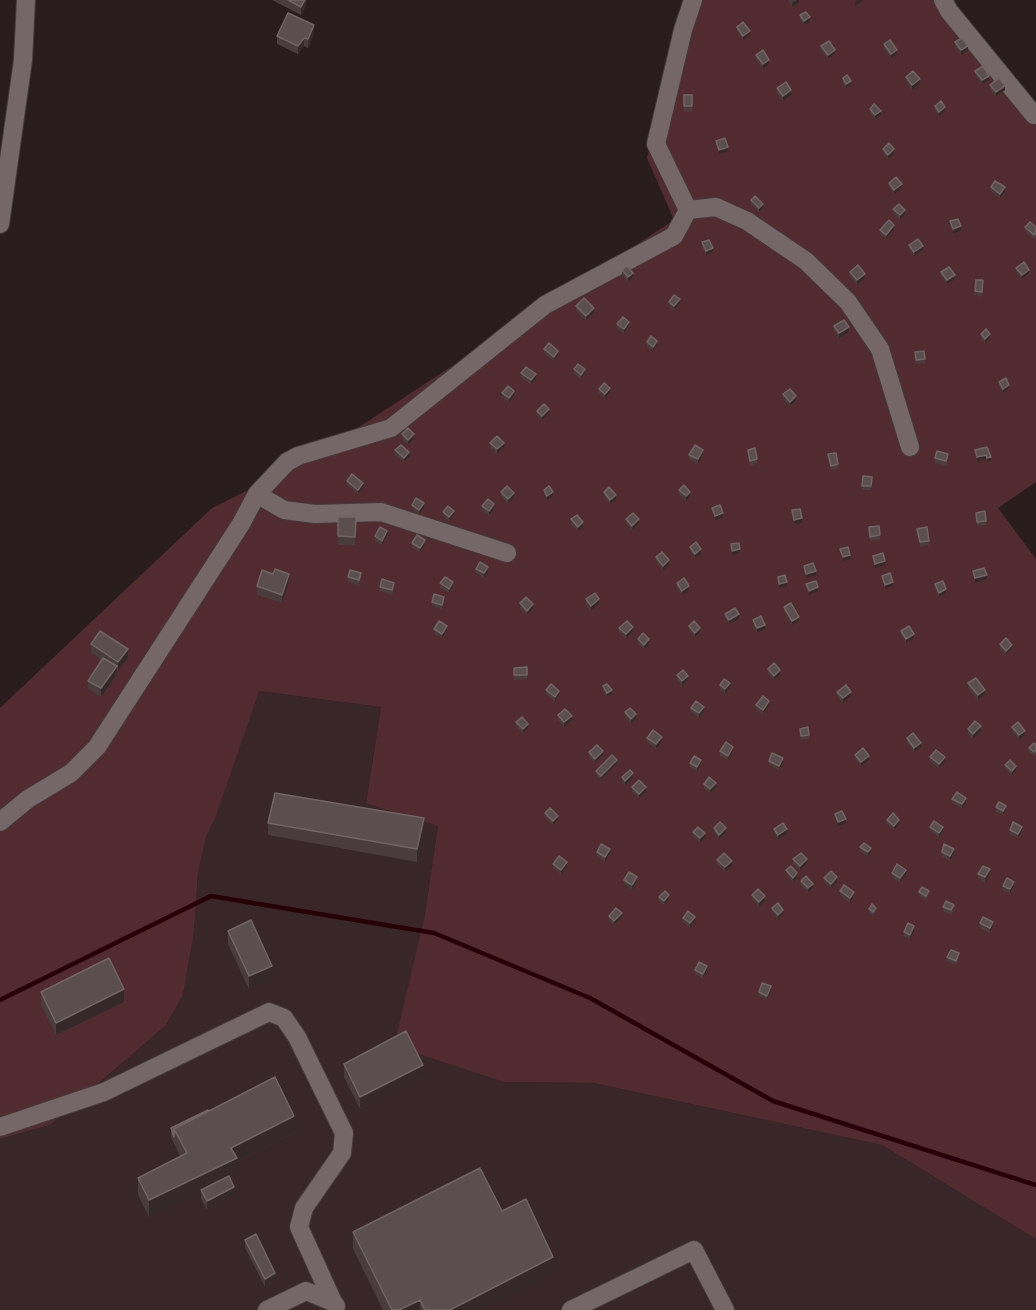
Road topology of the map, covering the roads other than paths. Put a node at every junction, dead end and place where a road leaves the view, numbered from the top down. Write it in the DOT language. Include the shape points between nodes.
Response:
graph roads {
  1 [pos="27,0"];
  2 [pos="693,0"];
  3 [pos="943,0"];
  4 [pos="1034,115"];
  5 [pos="4,154"];
  6 [pos="688,210"];
  7 [pos="0,224"];
  8 [pos="910,447"];
  9 [pos="257,494"];
  10 [pos="507,553"];
  11 [pos="0,822"];
  12 [pos="0,1127"];
  13 [pos="336,1306"];
  14 [pos="267,1310"];
  15 [pos="571,1310"];
  16 [pos="725,1310"];
  1 -- 5 [label="street" via="23,60"];
  2 -- 6 [label="street" via="656,144"];
  3 -- 4 [label="street"];
  5 -- 7 [label="street"];
  6 -- 8 [label="street" via="716,207 747,221 806,261 848,302 880,349"];
  6 -- 9 [label="street" via="674,236 545,305 391,428 298,456"];
  9 -- 10 [label="street" via="284,510 315,514 381,512"];
  9 -- 11 [label="street" via="97,747 71,773 28,799"];
  12 -- 13 [label="street" via="104,1092 269,1012 284,1018 344,1133 342,1153 304,1208 299,1227"];
  13 -- 14 [label="street" via="306,1291"];
  15 -- 16 [label="street" via="694,1250"];
}
